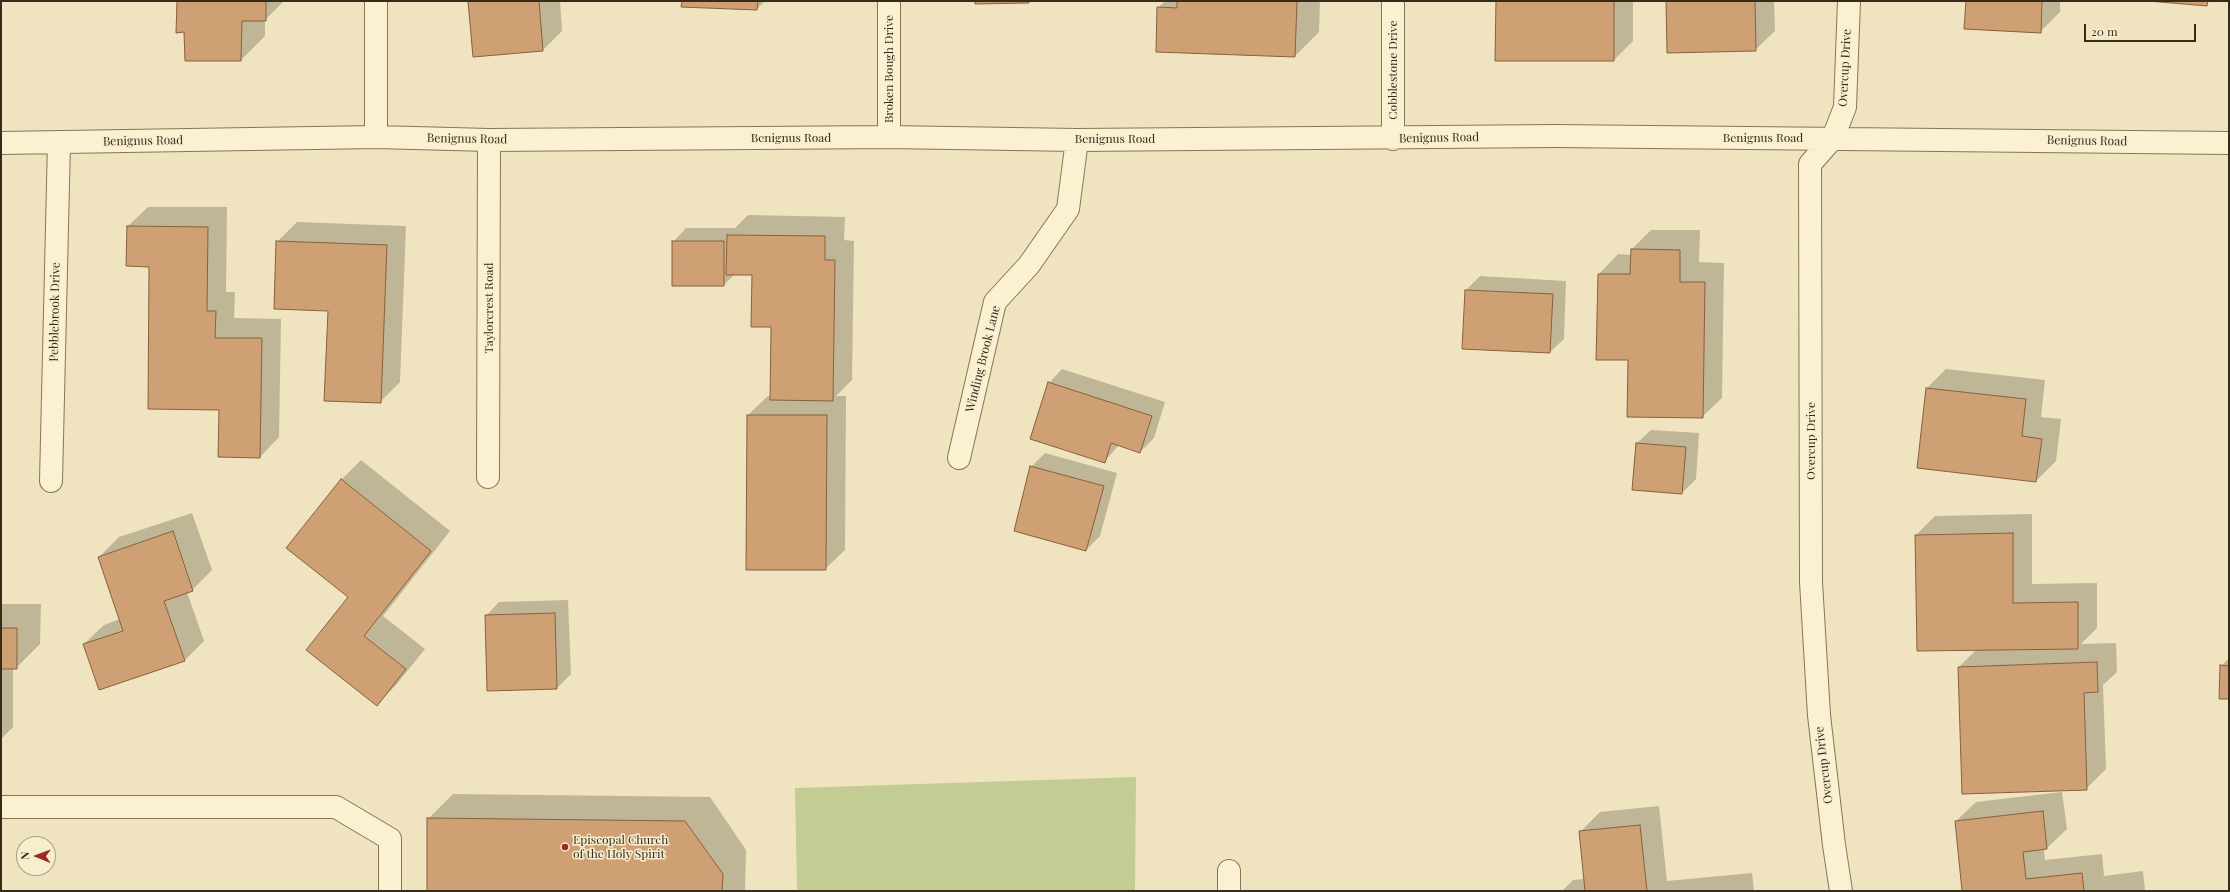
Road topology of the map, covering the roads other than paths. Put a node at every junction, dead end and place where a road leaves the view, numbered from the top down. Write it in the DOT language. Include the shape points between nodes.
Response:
graph roads {
  1 [pos="376,1"];
  2 [pos="889,1"];
  3 [pos="1393,1"];
  4 [pos="1849,1"];
  5 [pos="376,137"];
  6 [pos="889,137"];
  7 [pos="1833,138"];
  8 [pos="1393,139"];
  9 [pos="489,140"];
  10 [pos="1078,140"];
  11 [pos="59,142"];
  12 [pos="1,143"];
  13 [pos="2229,143"];
  14 [pos="958,458"];
  15 [pos="488,477"];
  16 [pos="51,481"];
  17 [pos="1,806"];
  18 [pos="390,891"];
  19 [pos="1842,891"];
  1 -- 5 [label="street"];
  2 -- 6 [label="street, Broken Bough Drive"];
  3 -- 8 [label="street, Cobblestone Drive"];
  4 -- 7 [label="street, Overcup Drive" via="1845,106"];
  5 -- 9 [label="street, Benignus Road"];
  5 -- 11 [label="street, Benignus Road"];
  6 -- 9 [label="street, Benignus Road"];
  6 -- 10 [label="street, Benignus Road"];
  7 -- 8 [label="street, Benignus Road" via="1555,136"];
  7 -- 13 [label="street, Benignus Road"];
  7 -- 19 [label="street, Overcup Drive" via="1810,164 1811,582 1819,715"];
  8 -- 10 [label="street, Benignus Road"];
  9 -- 15 [label="street, Taylorcrest Road"];
  10 -- 14 [label="street, Winding Brook Lane" via="1068,209 1029,265 995,302"];
  11 -- 12 [label="street, Benignus Road"];
  11 -- 16 [label="street, Pebblebrook Drive"];
  17 -- 18 [label="street" via="336,807 390,839"];
}
